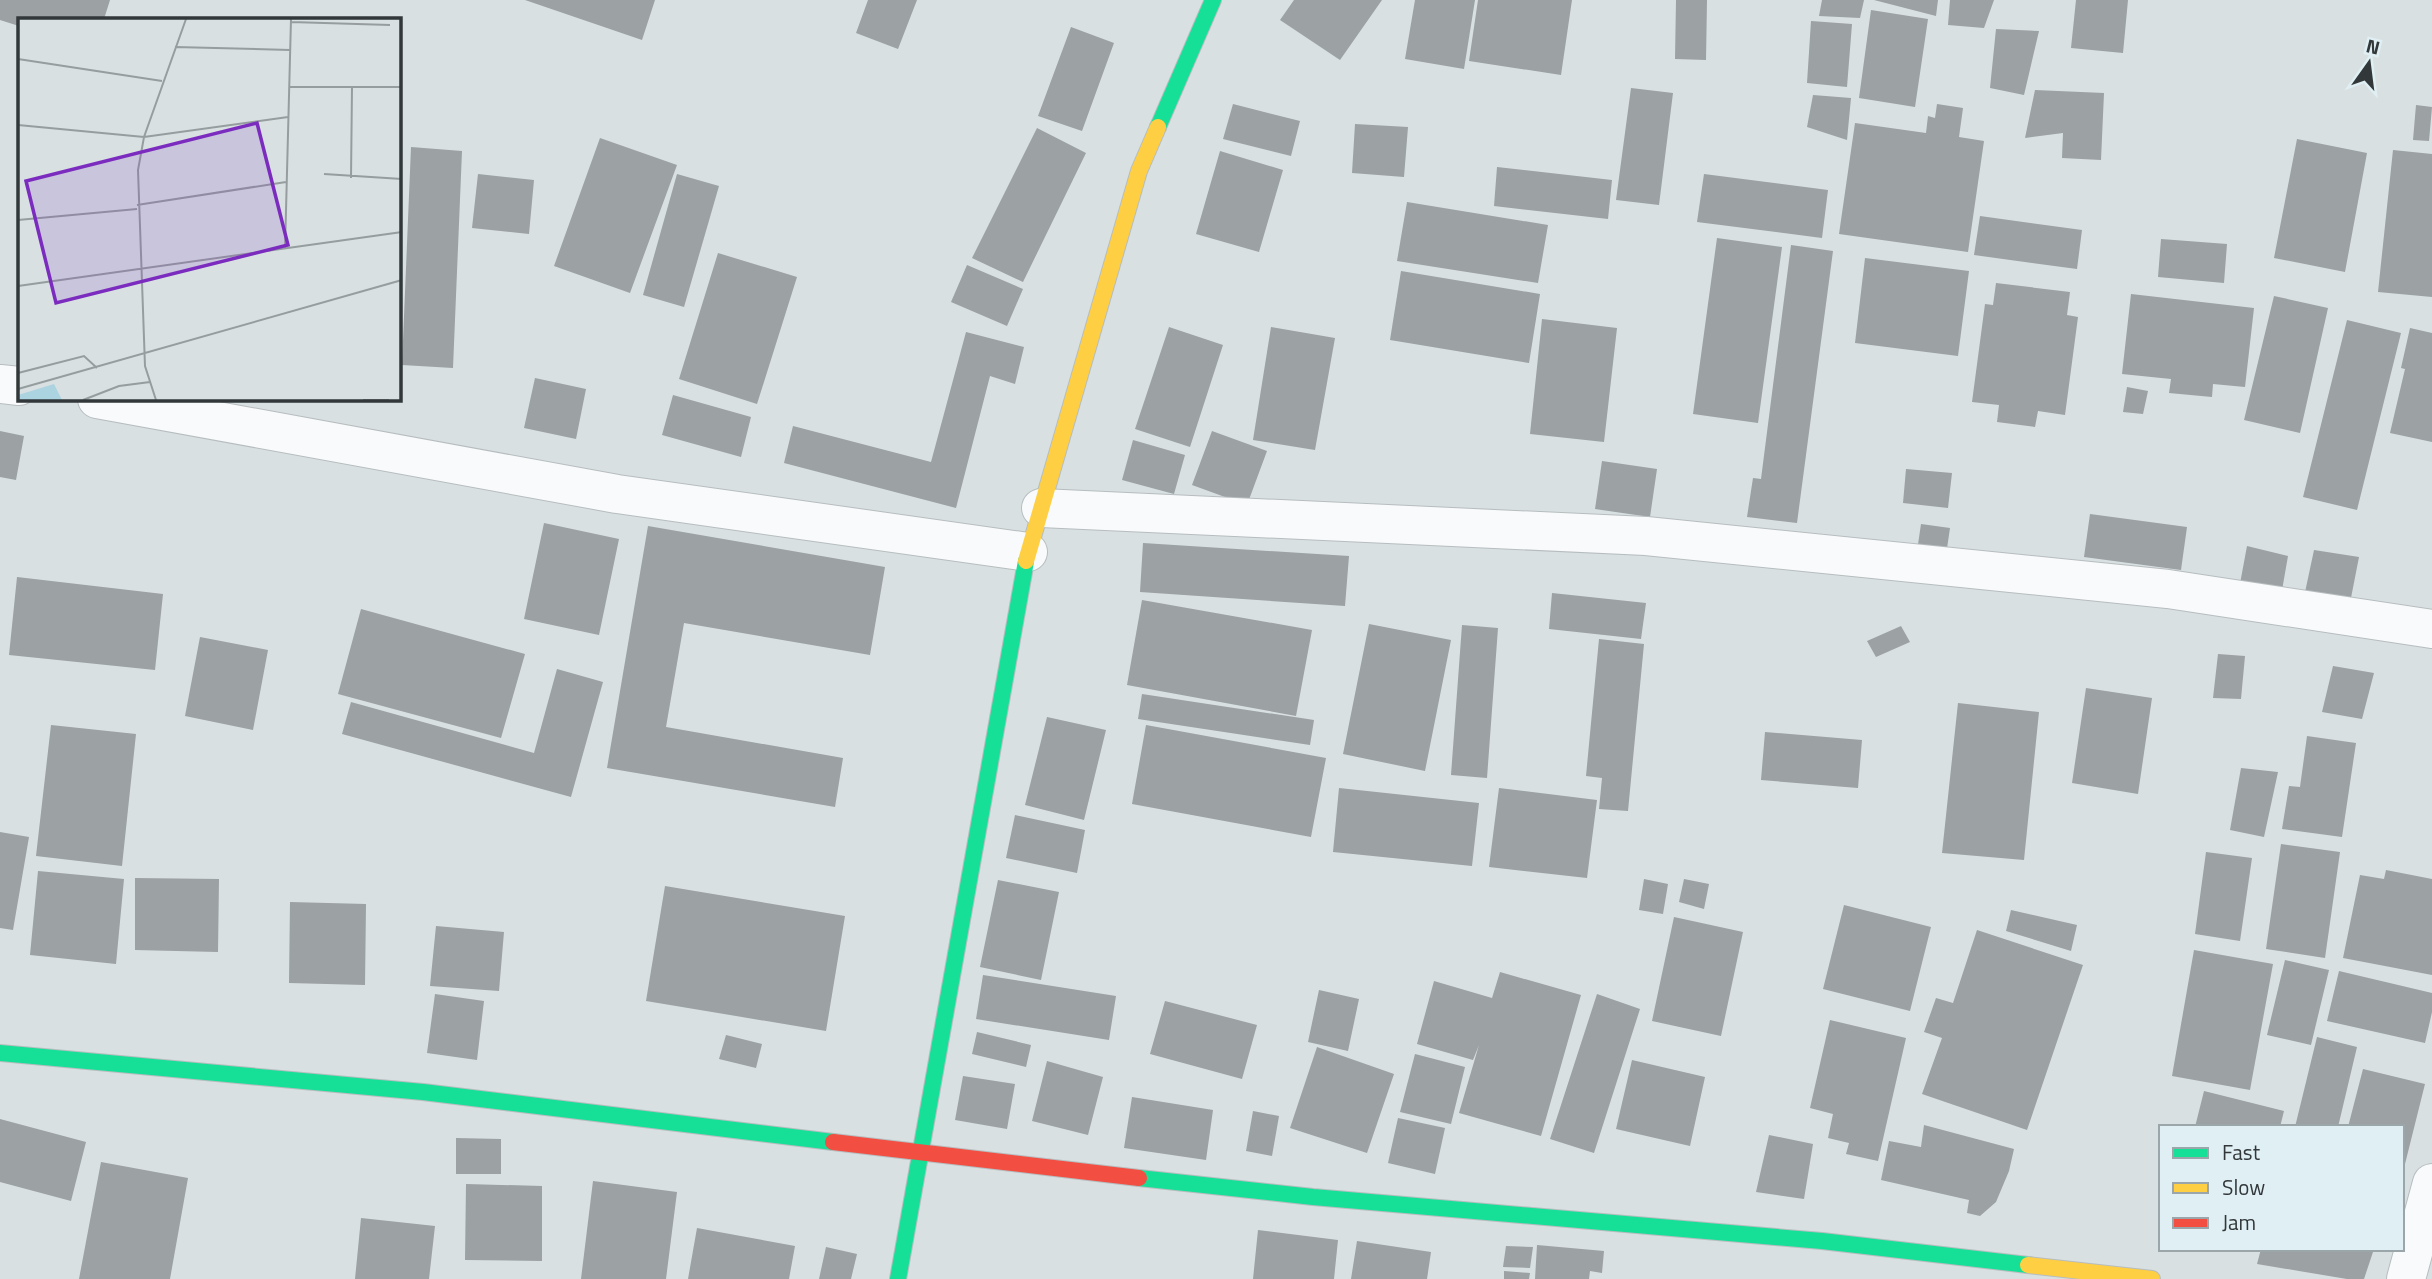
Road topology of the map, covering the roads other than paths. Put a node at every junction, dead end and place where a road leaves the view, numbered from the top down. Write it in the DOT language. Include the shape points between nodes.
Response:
graph roads {
  1 [pos="1213,0"];
  2 [pos="0,384"];
  3 [pos="18,386"];
  4 [pos="108,401"];
  5 [pos="1041,508"];
  6 [pos="1028,552"];
  7 [pos="2432,629"];
  8 [pos="0,1053"];
  9 [pos="920,1153"];
  10 [pos="2432,1183"];
  11 [pos="898,1279"];
  12 [pos="2152,1279"];
  13 [pos="2406,1279"];
  1 -- 5 [label="street" via="1139,172"];
  2 -- 3 [label="street"];
  4 -- 6 [label="street" via="617,495"];
  5 -- 6 [label="street"];
  5 -- 7 [label="street" via="1646,536 2168,589"];
  6 -- 9 [label="street"];
  8 -- 9 [label="street" via="423,1092"];
  9 -- 11 [label="street"];
  9 -- 12 [label="street" via="1313,1197 1822,1241"];
  10 -- 13 [label="street"];
}
